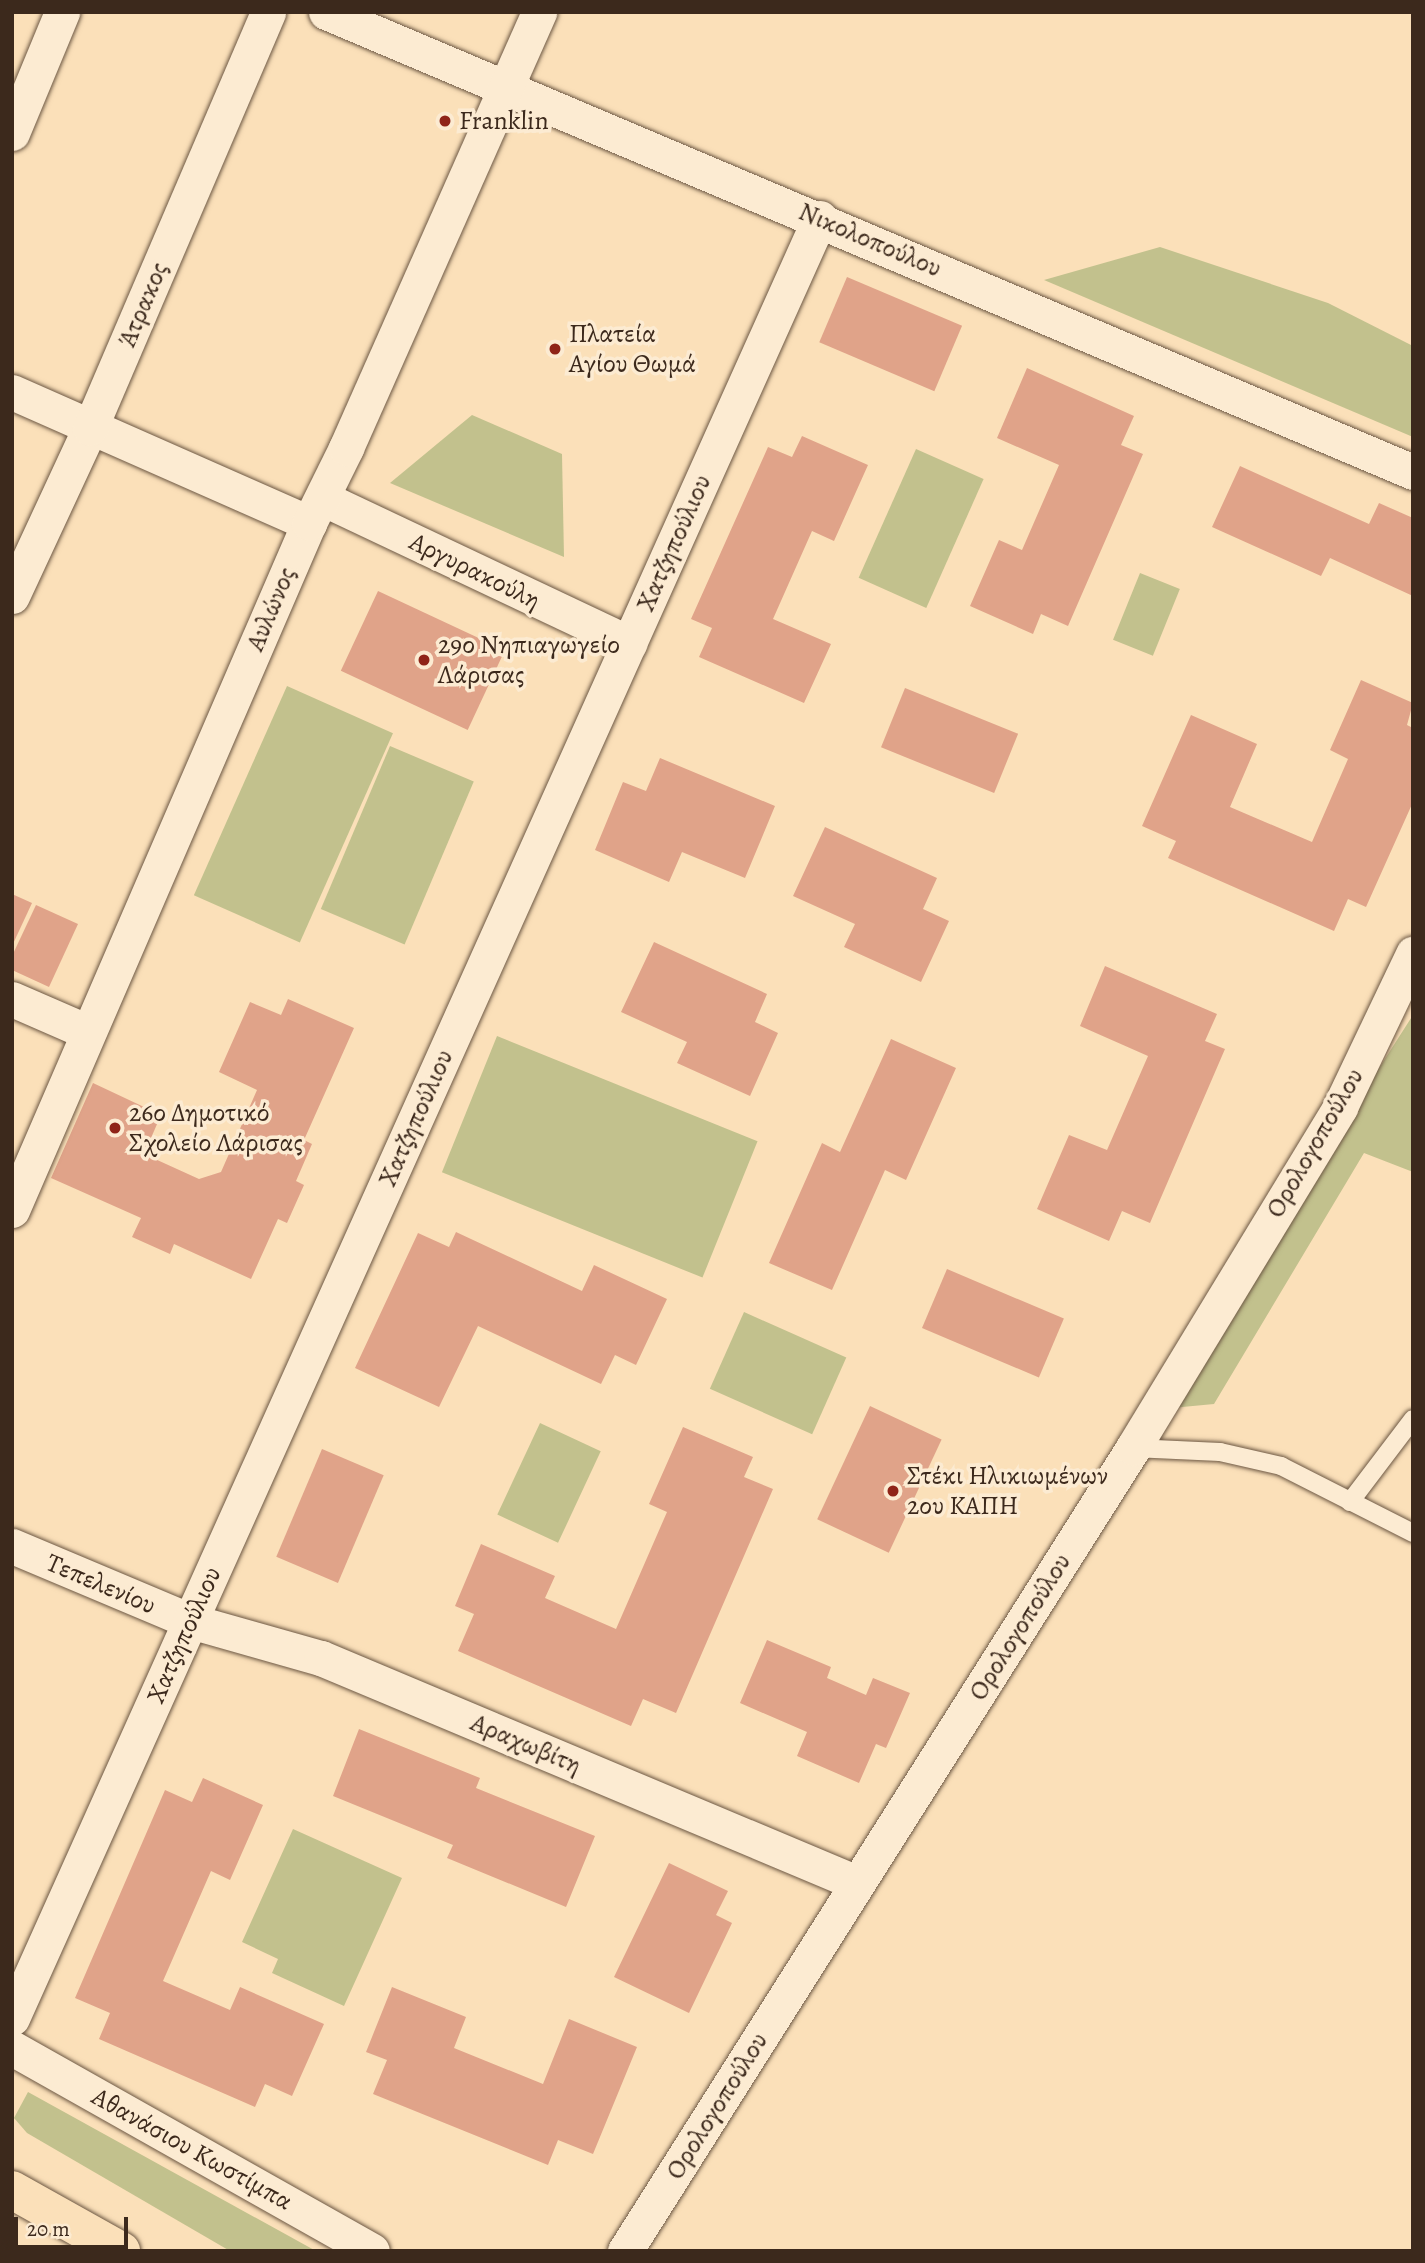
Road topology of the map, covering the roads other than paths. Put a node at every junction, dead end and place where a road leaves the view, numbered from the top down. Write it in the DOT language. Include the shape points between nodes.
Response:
graph roads {
  1 [pos="62,12"];
  2 [pos="268,12"];
  3 [pos="326,12"];
  4 [pos="539,12"];
  5 [pos="506,90"];
  6 [pos="12,133"];
  7 [pos="820,218"];
  8 [pos="12,392"];
  9 [pos="90,428"];
  10 [pos="1413,472"];
  11 [pos="315,510"];
  12 [pos="12,596"];
  13 [pos="629,643"];
  14 [pos="1413,954"];
  15 [pos="12,999"];
  16 [pos="88,1032"];
  17 [pos="12,1210"];
  18 [pos="1413,1419"];
  19 [pos="1133,1448"];
  20 [pos="1350,1502"];
  21 [pos="1413,1533"];
  22 [pos="12,1546"];
  23 [pos="190,1621"];
  24 [pos="857,1883"];
  25 [pos="12,2018"];
  26 [pos="12,2048"];
  27 [pos="12,2190"];
  28 [pos="121,2251"];
  29 [pos="372,2251"];
  30 [pos="625,2251"];
  1 -- 6 [label="street"];
  2 -- 9 [label="street, Άτρακος"];
  3 -- 5 [label="street, Νικολοπούλου"];
  4 -- 5 [label="street, Αυλώνος"];
  5 -- 7 [label="street, Νικολοπούλου"];
  5 -- 11 [label="street, Αυλώνος"];
  7 -- 10 [label="street, Νικολοπούλου"];
  7 -- 13 [label="street, Χατζηπούλιου"];
  8 -- 9 [label="street, Αργυρακούλη"];
  9 -- 11 [label="street, Αργυρακούλη"];
  9 -- 12 [label="street, Άτρακος"];
  11 -- 13 [label="street, Αργυρακούλη"];
  11 -- 16 [label="street, Αυλώνος"];
  13 -- 23 [label="street, Χατζηπούλιου"];
  14 -- 19 [label="street, Ορολογοπούλου" via="1340,1107"];
  15 -- 16 [label="street"];
  16 -- 17 [label="street, Αυλώνος"];
  18 -- 20 [label="lane"];
  19 -- 20 [label="lane" via="1220,1452 1281,1466"];
  19 -- 24 [label="street, Ορολογοπούλου"];
  20 -- 21 [label="lane"];
  22 -- 23 [label="street, Τεπελενίου"];
  23 -- 24 [label="street, Αραχωβίτη" via="321,1658"];
  23 -- 25 [label="street, Χατζηπούλιου"];
  24 -- 30 [label="street, Ορολογοπούλου"];
  26 -- 29 [label="street, Αθανάσιου Κωστίμπα"];
  27 -- 28 [label="main road"];
}
